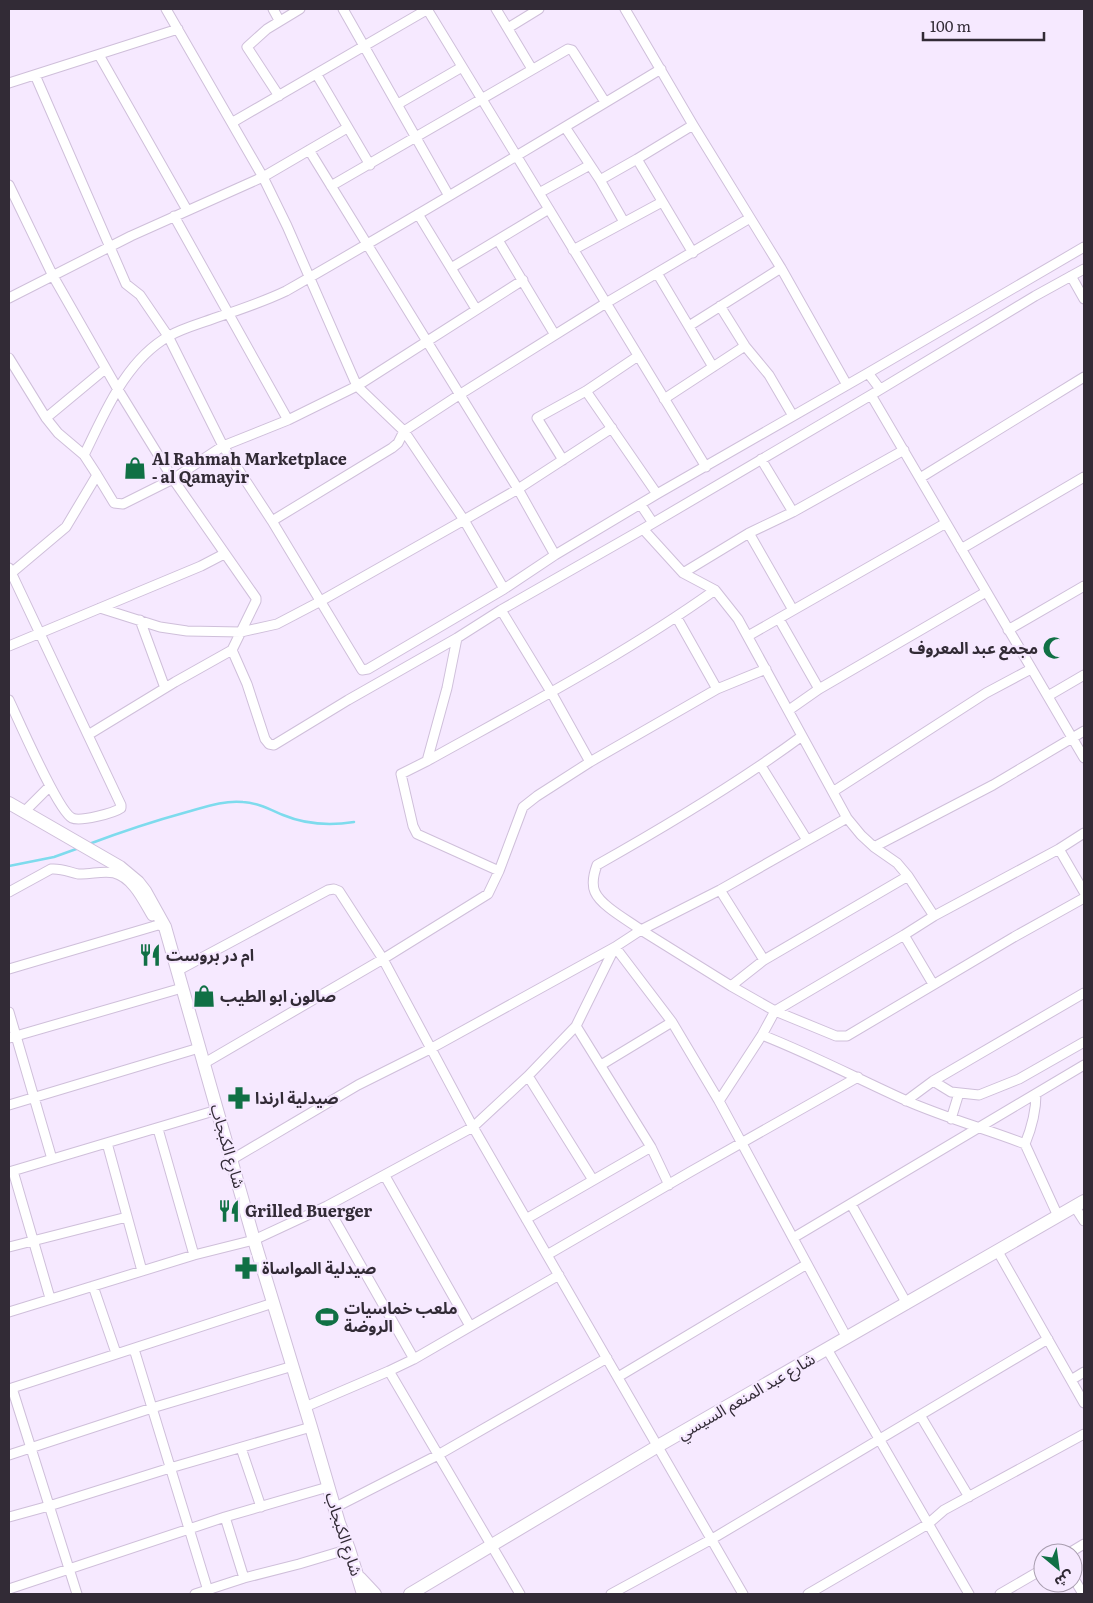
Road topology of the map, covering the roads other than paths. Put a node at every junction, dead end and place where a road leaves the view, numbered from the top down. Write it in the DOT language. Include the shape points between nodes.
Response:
graph roads {
  1 [pos="166,9"];
  2 [pos="273,9"];
  3 [pos="300,9"];
  4 [pos="343,9"];
  5 [pos="427,9"];
  6 [pos="496,9"];
  7 [pos="539,9"];
  8 [pos="625,9"];
  9 [pos="279,20"];
  10 [pos="508,28"];
  11 [pos="178,29"];
  12 [pos="365,46"];
  13 [pos="99,55"];
  14 [pos="462,66"];
  15 [pos="532,69"];
  16 [pos="661,69"];
  17 [pos="317,74"];
  18 [pos="34,75"];
  19 [pos="9,83"];
  20 [pos="279,96"];
  21 [pos="482,99"];
  22 [pos="605,102"];
  23 [pos="398,104"];
  24 [pos="233,122"];
  25 [pos="693,125"];
  26 [pos="565,127"];
  27 [pos="347,128"];
  28 [pos="416,137"];
  29 [pos="309,150"];
  30 [pos="516,156"];
  31 [pos="637,159"];
  32 [pos="370,165"];
  33 [pos="590,165"];
  34 [pos="263,177"];
  35 [pos="600,180"];
  36 [pos="9,185"];
  37 [pos="331,186"];
  38 [pos="539,193"];
  39 [pos="449,196"];
  40 [pos="662,202"];
  41 [pos="549,209"];
  42 [pos="187,210"];
  43 [pos="418,214"];
  44 [pos="174,216"];
  45 [pos="750,218"];
  46 [pos="624,222"];
  47 [pos="498,240"];
  48 [pos="366,244"];
  49 [pos="110,247"];
  50 [pos="1084,247"];
  51 [pos="573,250"];
  52 [pos="692,253"];
  53 [pos="451,268"];
  54 [pos="781,268"];
  55 [pos="1084,269"];
  56 [pos="657,273"];
  57 [pos="53,276"];
  58 [pos="1071,276"];
  59 [pos="310,278"];
  60 [pos="523,280"];
  61 [pos="9,298"];
  62 [pos="1084,298"];
  63 [pos="606,303"];
  64 [pos="720,306"];
  65 [pos="476,309"];
  66 [pos="228,314"];
  67 [pos="689,326"];
  68 [pos="556,335"];
  69 [pos="168,336"];
  70 [pos="426,340"];
  71 [pos="745,346"];
  72 [pos="638,356"];
  73 [pos="9,358"];
  74 [pos="713,367"];
  75 [pos="105,369"];
  76 [pos="868,373"];
  77 [pos="1084,376"];
  78 [pos="847,385"];
  79 [pos="356,386"];
  80 [pos="117,388"];
  81 [pos="880,389"];
  82 [pos="586,391"];
  83 [pos="459,395"];
  84 [pos="871,395"];
  85 [pos="664,399"];
  86 [pos="793,416"];
  87 [pos="46,418"];
  88 [pos="288,420"];
  89 [pos="612,428"];
  90 [pos="404,430"];
  91 [pos="223,446"];
  92 [pos="904,450"];
  93 [pos="84,455"];
  94 [pos="762,459"];
  95 [pos="563,460"];
  96 [pos="706,467"];
  97 [pos="97,475"];
  98 [pos="1084,477"];
  99 [pos="920,478"];
  100 [pos="173,479"];
  101 [pos="518,489"];
  102 [pos="657,494"];
  103 [pos="641,505"];
  104 [pos="793,512"];
  105 [pos="464,520"];
  106 [pos="272,521"];
  107 [pos="653,523"];
  108 [pos="946,523"];
  109 [pos="643,529"];
  110 [pos="749,533"];
  111 [pos="961,549"];
  112 [pos="224,554"];
  113 [pos="556,555"];
  114 [pos="9,571"];
  115 [pos="683,573"];
  116 [pos="1084,586"];
  117 [pos="504,589"];
  118 [pos="715,590"];
  119 [pos="986,592"];
  120 [pos="319,602"];
  121 [pos="100,608"];
  122 [pos="501,610"];
  123 [pos="793,610"];
  124 [pos="677,618"];
  125 [pos="779,619"];
  126 [pos="140,620"];
  127 [pos="1008,630"];
  128 [pos="241,632"];
  129 [pos="39,633"];
  130 [pos="748,636"];
  131 [pos="457,638"];
  132 [pos="9,646"];
  133 [pos="232,650"];
  134 [pos="766,669"];
  135 [pos="1031,669"];
  136 [pos="1084,675"];
  137 [pos="165,688"];
  138 [pos="717,689"];
  139 [pos="819,689"];
  140 [pos="551,692"];
  141 [pos="1048,696"];
  142 [pos="9,700"];
  143 [pos="789,710"];
  144 [pos="1084,731"];
  145 [pos="88,735"];
  146 [pos="802,736"];
  147 [pos="1072,737"];
  148 [pos="1084,758"];
  149 [pos="426,761"];
  150 [pos="590,762"];
  151 [pos="761,766"];
  152 [pos="50,786"];
  153 [pos="834,791"];
  154 [pos="9,803"];
  155 [pos="24,811"];
  156 [pos="847,818"];
  157 [pos="1084,833"];
  158 [pos="807,840"];
  159 [pos="874,847"];
  160 [pos="1058,849"];
  161 [pos="499,871"];
  162 [pos="908,876"];
  163 [pos="720,890"];
  164 [pos="9,892"];
  165 [pos="1084,892"];
  166 [pos="1084,898"];
  167 [pos="934,916"];
  168 [pos="161,926"];
  169 [pos="641,930"];
  170 [pos="904,935"];
  171 [pos="615,947"];
  172 [pos="383,959"];
  173 [pos="764,960"];
  174 [pos="9,969"];
  175 [pos="177,971"];
  176 [pos="933,984"];
  177 [pos="731,986"];
  178 [pos="182,988"];
  179 [pos="1084,993"];
  180 [pos="775,1011"];
  181 [pos="9,1012"];
  182 [pos="672,1022"];
  183 [pos="576,1026"];
  184 [pos="762,1035"];
  185 [pos="12,1037"];
  186 [pos="1083,1045"];
  187 [pos="199,1048"];
  188 [pos="430,1049"];
  189 [pos="204,1064"];
  190 [pos="601,1065"];
  191 [pos="1084,1065"];
  192 [pos="528,1076"];
  193 [pos="858,1077"];
  194 [pos="933,1081"];
  195 [pos="958,1093"];
  196 [pos="1036,1094"];
  197 [pos="33,1098"];
  198 [pos="906,1100"];
  199 [pos="719,1101"];
  200 [pos="9,1105"];
  201 [pos="218,1110"];
  202 [pos="951,1119"];
  203 [pos="473,1127"];
  204 [pos="158,1128"];
  205 [pos="978,1128"];
  206 [pos="107,1143"];
  207 [pos="742,1143"];
  208 [pos="1025,1144"];
  209 [pos="651,1147"];
  210 [pos="52,1160"];
  211 [pos="231,1160"];
  212 [pos="11,1172"];
  213 [pos="384,1176"];
  214 [pos="593,1180"];
  215 [pos="669,1184"];
  216 [pos="851,1204"];
  217 [pos="1079,1204"];
  218 [pos="327,1206"];
  219 [pos="1058,1216"];
  220 [pos="128,1217"];
  221 [pos="526,1218"];
  222 [pos="1084,1221"];
  223 [pos="793,1238"];
  224 [pos="34,1240"];
  225 [pos="254,1240"];
  226 [pos="9,1247"];
  227 [pos="997,1250"];
  228 [pos="194,1255"];
  229 [pos="547,1255"];
  230 [pos="807,1264"];
  231 [pos="142,1271"];
  232 [pos="559,1276"];
  233 [pos="93,1286"];
  234 [pos="50,1298"];
  235 [pos="273,1303"];
  236 [pos="907,1304"];
  237 [pos="9,1312"];
  238 [pos="470,1326"];
  239 [pos="847,1338"];
  240 [pos="1048,1339"];
  241 [pos="134,1349"];
  242 [pos="827,1349"];
  243 [pos="116,1353"];
  244 [pos="607,1358"];
  245 [pos="414,1359"];
  246 [pos="293,1366"];
  247 [pos="389,1371"];
  248 [pos="1084,1372"];
  249 [pos="618,1377"];
  250 [pos="1071,1380"];
  251 [pos="11,1389"];
  252 [pos="1084,1402"];
  253 [pos="305,1407"];
  254 [pos="152,1408"];
  255 [pos="920,1415"];
  256 [pos="311,1427"];
  257 [pos="1084,1434"];
  258 [pos="879,1439"];
  259 [pos="658,1446"];
  260 [pos="31,1448"];
  261 [pos="241,1448"];
  262 [pos="438,1454"];
  263 [pos="9,1455"];
  264 [pos="170,1468"];
  265 [pos="328,1487"];
  266 [pos="969,1497"];
  267 [pos="49,1506"];
  268 [pos="262,1508"];
  269 [pos="334,1508"];
  270 [pos="9,1517"];
  271 [pos="225,1517"];
  272 [pos="928,1524"];
  273 [pos="190,1529"];
  274 [pos="712,1539"];
  275 [pos="492,1546"];
  276 [pos="349,1549"];
  277 [pos="68,1568"];
  278 [pos="1033,1575"];
  279 [pos="358,1576"];
  280 [pos="244,1578"];
  281 [pos="9,1589"];
  282 [pos="208,1592"];
  283 [pos="77,1594"];
  284 [pos="195,1594"];
  285 [pos="363,1594"];
  286 [pos="376,1594"];
  287 [pos="410,1594"];
  288 [pos="520,1594"];
  289 [pos="611,1594"];
  290 [pos="744,1594"];
  291 [pos="808,1594"];
  292 [pos="969,1594"];
  293 [pos="1000,1594"];
  1 -- 11 [label="street"];
  2 -- 9 [label="street"];
  3 -- 9 [label="street"];
  4 -- 12 [label="street"];
  5 -- 12 [label="street"];
  5 -- 14 [label="street"];
  6 -- 10 [label="street"];
  7 -- 10 [label="street"];
  8 -- 16 [label="street"];
  9 -- 20 [label="street" via="247,47"];
  10 -- 15 [label="street"];
  11 -- 13 [label="street"];
  11 -- 24 [label="street"];
  12 -- 17 [label="street"];
  12 -- 23 [label="street"];
  13 -- 18 [label="street"];
  13 -- 42 [label="street"];
  14 -- 21 [label="street"];
  14 -- 23 [label="street"];
  15 -- 21 [label="street"];
  15 -- 22 [label="street" via="560,52 572,50"];
  16 -- 22 [label="street"];
  16 -- 25 [label="street"];
  17 -- 20 [label="street"];
  17 -- 27 [label="street"];
  18 -- 19 [label="street"];
  18 -- 49 [label="street"];
  20 -- 24 [label="street"];
  21 -- 28 [label="street"];
  21 -- 30 [label="street"];
  22 -- 26 [label="street"];
  23 -- 28 [label="street"];
  24 -- 34 [label="street"];
  25 -- 31 [label="street"];
  25 -- 45 [label="street"];
  26 -- 30 [label="street"];
  26 -- 33 [label="street"];
  27 -- 29 [label="street"];
  27 -- 32 [label="street"];
  28 -- 32 [label="street"];
  28 -- 39 [label="street"];
  29 -- 34 [label="street"];
  29 -- 37 [label="street"];
  30 -- 38 [label="street"];
  30 -- 39 [label="street"];
  31 -- 35 [label="street"];
  31 -- 40 [label="street"];
  32 -- 37 [label="street"];
  33 -- 35 [label="street"];
  33 -- 38 [label="street"];
  34 -- 42 [label="street"];
  34 -- 59 [label="street"];
  35 -- 46 [label="street"];
  36 -- 57 [label="street"];
  37 -- 48 [label="street"];
  38 -- 41 [label="street"];
  39 -- 43 [label="street"];
  40 -- 46 [label="street"];
  40 -- 52 [label="street"];
  41 -- 47 [label="street"];
  41 -- 51 [label="street"];
  42 -- 44 [label="street"];
  43 -- 48 [label="street"];
  43 -- 53 [label="street"];
  44 -- 49 [label="street"];
  44 -- 66 [label="street"];
  45 -- 52 [label="street"];
  45 -- 54 [label="street"];
  46 -- 51 [label="street"];
  47 -- 53 [label="street"];
  47 -- 60 [label="street"];
  48 -- 59 [label="street"];
  48 -- 70 [label="street"];
  49 -- 57 [label="street"];
  49 -- 69 [label="street" via="126,284 140,295"];
  50 -- 76 [label="street"];
  51 -- 63 [label="street"];
  52 -- 56 [label="street"];
  53 -- 65 [label="street"];
  54 -- 64 [label="street"];
  54 -- 78 [label="street"];
  55 -- 58 [label="street"];
  56 -- 63 [label="street"];
  56 -- 67 [label="street"];
  57 -- 61 [label="street"];
  57 -- 75 [label="street"];
  58 -- 62 [label="street"];
  58 -- 81 [label="street"];
  59 -- 66 [label="street"];
  59 -- 79 [label="street"];
  60 -- 65 [label="street"];
  60 -- 68 [label="street"];
  63 -- 68 [label="street"];
  63 -- 72 [label="street"];
  64 -- 67 [label="street"];
  64 -- 71 [label="street"];
  65 -- 70 [label="street"];
  66 -- 69 [label="street"];
  66 -- 88 [label="street"];
  67 -- 74 [label="street"];
  68 -- 83 [label="street"];
  69 -- 80 [label="street" via="148,350"];
  69 -- 91 [label="street"];
  70 -- 79 [label="street"];
  70 -- 83 [label="street"];
  71 -- 74 [label="street"];
  71 -- 86 [label="street" via="769,374"];
  72 -- 82 [label="street"];
  72 -- 85 [label="street"];
  73 -- 87 [label="street"];
  74 -- 85 [label="street"];
  75 -- 80 [label="street"];
  75 -- 87 [label="street"];
  76 -- 78 [label="street"];
  76 -- 81 [label="street"];
  77 -- 99 [label="street"];
  78 -- 86 [label="street"];
  79 -- 88 [label="street"];
  79 -- 90 [label="street"];
  80 -- 93 [label="street"];
  80 -- 100 [label="street"];
  81 -- 84 [label="street"];
  82 -- 89 [label="street"];
  82 -- 95 [label="street" via="537,418"];
  83 -- 90 [label="street"];
  83 -- 101 [label="street"];
  84 -- 92 [label="street"];
  84 -- 94 [label="street"];
  85 -- 96 [label="street"];
  86 -- 96 [label="street"];
  87 -- 93 [label="street"];
  88 -- 91 [label="street"];
  89 -- 95 [label="street"];
  89 -- 102 [label="street"];
  90 -- 105 [label="street"];
  90 -- 106 [label="street" via="392,448"];
  91 -- 100 [label="street"];
  91 -- 106 [label="street"];
  92 -- 99 [label="street"];
  92 -- 104 [label="street"];
  93 -- 97 [label="street"];
  94 -- 104 [label="street"];
  94 -- 107 [label="street"];
  95 -- 101 [label="street"];
  96 -- 102 [label="street"];
  97 -- 100 [label="street" via="114,503 118,504"];
  97 -- 114 [label="street" via="66,527"];
  98 -- 111 [label="street"];
  99 -- 108 [label="street"];
  100 -- 112 [label="street"];
  101 -- 105 [label="street"];
  101 -- 113 [label="street"];
  102 -- 103 [label="street"];
  103 -- 107 [label="street"];
  103 -- 113 [label="street"];
  104 -- 110 [label="street"];
  105 -- 117 [label="street"];
  105 -- 120 [label="street"];
  106 -- 120 [label="street"];
  107 -- 109 [label="street"];
  108 -- 111 [label="street"];
  108 -- 123 [label="street"];
  109 -- 115 [label="street"];
  109 -- 122 [label="street"];
  110 -- 115 [label="street"];
  110 -- 123 [label="street"];
  111 -- 119 [label="street"];
  112 -- 121 [label="street"];
  112 -- 128 [label="street" via="256,598"];
  113 -- 117 [label="street"];
  114 -- 129 [label="street"];
  115 -- 118 [label="street"];
  116 -- 127 [label="street"];
  117 -- 120 [label="street" via="362,670"];
  118 -- 124 [label="street"];
  118 -- 130 [label="street"];
  119 -- 127 [label="street"];
  119 -- 139 [label="street"];
  120 -- 128 [label="street" via="277,624"];
  121 -- 126 [label="street"];
  121 -- 129 [label="street"];
  122 -- 131 [label="street"];
  122 -- 140 [label="street"];
  123 -- 125 [label="street"];
  124 -- 138 [label="street"];
  124 -- 140 [label="street"];
  125 -- 130 [label="street"];
  125 -- 139 [label="street"];
  126 -- 128 [label="street" via="187,631"];
  126 -- 137 [label="street"];
  127 -- 135 [label="street"];
  128 -- 133 [label="street"];
  129 -- 132 [label="street"];
  129 -- 145 [label="street"];
  130 -- 134 [label="street"];
  131 -- 133 [label="street" via="274,745 265,739"];
  131 -- 149 [label="street" via="447,688"];
  133 -- 137 [label="street"];
  134 -- 138 [label="street"];
  134 -- 143 [label="street"];
  135 -- 141 [label="street"];
  135 -- 153 [label="street" via="986,693"];
  136 -- 141 [label="street"];
  137 -- 145 [label="street"];
  138 -- 150 [label="street"];
  139 -- 143 [label="street"];
  140 -- 149 [label="street"];
  140 -- 150 [label="street"];
  141 -- 147 [label="street"];
  142 -- 152 [label="street"];
  143 -- 146 [label="street"];
  144 -- 147 [label="street"];
  145 -- 152 [label="street" via="121,808 81,820 72,818"];
  146 -- 151 [label="street"];
  146 -- 153 [label="street"];
  147 -- 148 [label="street"];
  147 -- 159 [label="street" via="993,785"];
  149 -- 161 [label="street" via="401,774 414,830"];
  150 -- 161 [label="street" via="523,806"];
  151 -- 158 [label="street"];
  151 -- 169 [label="street" via="597,865 594,891 601,901"];
  152 -- 155 [label="street"];
  153 -- 156 [label="street"];
  154 -- 155 [label="main road"];
  155 -- 168 [label="main road, شارع الكبجاب" via="108,859 138,882 152,903"];
  156 -- 158 [label="street"];
  156 -- 159 [label="street"];
  157 -- 160 [label="street"];
  158 -- 163 [label="street"];
  159 -- 162 [label="street" via="898,863"];
  160 -- 165 [label="street"];
  160 -- 167 [label="street"];
  161 -- 172 [label="street" via="488,894"];
  162 -- 167 [label="street"];
  162 -- 173 [label="street"];
  163 -- 169 [label="street"];
  163 -- 173 [label="street"];
  164 -- 168 [label="street" via="51,869 79,874 113,872 128,880"];
  166 -- 176 [label="street"];
  167 -- 170 [label="street"];
  168 -- 174 [label="street"];
  168 -- 175 [label="main road, شارع الكبجاب"];
  169 -- 171 [label="street"];
  169 -- 177 [label="street"];
  170 -- 176 [label="street"];
  170 -- 180 [label="street"];
  171 -- 182 [label="street"];
  171 -- 183 [label="street"];
  171 -- 188 [label="street"];
  172 -- 175 [label="street" via="334,889"];
  172 -- 188 [label="street"];
  172 -- 189 [label="street"];
  173 -- 177 [label="street"];
  175 -- 178 [label="main road, شارع الكبجاب"];
  176 -- 180 [label="street" via="846,1036 836,1036"];
  177 -- 180 [label="street"];
  178 -- 185 [label="street"];
  178 -- 187 [label="main road, شارع الكبجاب"];
  179 -- 194 [label="street"];
  180 -- 184 [label="street"];
  181 -- 185 [label="street"];
  182 -- 190 [label="street"];
  182 -- 199 [label="street"];
  183 -- 190 [label="street"];
  183 -- 192 [label="street"];
  184 -- 193 [label="street"];
  184 -- 199 [label="street"];
  185 -- 197 [label="street"];
  186 -- 195 [label="street" via="1020,1079 988,1092 979,1095"];
  187 -- 189 [label="main road, شارع الكبجاب"];
  187 -- 197 [label="street"];
  188 -- 203 [label="street"];
  188 -- 211 [label="street" via="358,1085"];
  189 -- 201 [label="main road, شارع الكبجاب"];
  190 -- 209 [label="street"];
  191 -- 196 [label="street"];
  192 -- 203 [label="street"];
  192 -- 214 [label="street"];
  193 -- 198 [label="street"];
  193 -- 207 [label="street"];
  194 -- 195 [label="street"];
  194 -- 198 [label="street"];
  195 -- 202 [label="street"];
  196 -- 205 [label="street"];
  196 -- 208 [label="street" via="1036,1110"];
  197 -- 200 [label="street"];
  197 -- 210 [label="street"];
  198 -- 202 [label="street"];
  199 -- 207 [label="street"];
  201 -- 204 [label="street"];
  201 -- 211 [label="main road, شارع الكبجاب"];
  202 -- 205 [label="street"];
  203 -- 213 [label="street"];
  203 -- 221 [label="street"];
  204 -- 206 [label="street"];
  204 -- 228 [label="street"];
  205 -- 208 [label="street"];
  205 -- 216 [label="street"];
  206 -- 210 [label="street"];
  206 -- 220 [label="street"];
  207 -- 215 [label="street"];
  207 -- 223 [label="street"];
  208 -- 219 [label="street"];
  209 -- 214 [label="street"];
  209 -- 215 [label="street"];
  210 -- 212 [label="street"];
  211 -- 225 [label="main road, شارع الكبجاب"];
  212 -- 224 [label="street"];
  213 -- 218 [label="street"];
  213 -- 238 [label="street"];
  214 -- 221 [label="street"];
  215 -- 229 [label="street"];
  216 -- 223 [label="street"];
  216 -- 236 [label="street"];
  217 -- 219 [label="main road, شارع عبد المنعم السيسي"];
  217 -- 222 [label="street"];
  218 -- 225 [label="street"];
  218 -- 245 [label="street"];
  219 -- 227 [label="main road, شارع عبد المنعم السيسي"];
  220 -- 224 [label="street"];
  220 -- 231 [label="street"];
  221 -- 229 [label="street"];
  223 -- 230 [label="street"];
  224 -- 226 [label="street"];
  224 -- 234 [label="street"];
  225 -- 228 [label="street"];
  225 -- 235 [label="main road, شارع الكبجاب"];
  227 -- 236 [label="main road, شارع عبد المنعم السيسي"];
  227 -- 240 [label="street"];
  228 -- 231 [label="street"];
  229 -- 232 [label="street"];
  230 -- 239 [label="street"];
  230 -- 249 [label="street"];
  231 -- 233 [label="street"];
  232 -- 238 [label="street"];
  232 -- 244 [label="street"];
  233 -- 234 [label="street"];
  233 -- 243 [label="street"];
  234 -- 237 [label="street"];
  235 -- 241 [label="street"];
  235 -- 246 [label="main road, شارع الكبجاب"];
  236 -- 239 [label="main road, شارع عبد المنعم السيسي"];
  238 -- 245 [label="street"];
  239 -- 242 [label="main road, شارع عبد المنعم السيسي"];
  240 -- 250 [label="street"];
  240 -- 255 [label="street"];
  241 -- 243 [label="street"];
  241 -- 254 [label="street"];
  242 -- 258 [label="street"];
  242 -- 259 [label="main road, شارع عبد المنعم السيسي"];
  243 -- 251 [label="street"];
  244 -- 249 [label="street"];
  244 -- 262 [label="street"];
  245 -- 247 [label="street"];
  246 -- 253 [label="main road, شارع الكبجاب"];
  246 -- 254 [label="street"];
  247 -- 253 [label="street"];
  247 -- 262 [label="street"];
  248 -- 250 [label="street"];
  249 -- 259 [label="street"];
  250 -- 252 [label="street"];
  251 -- 260 [label="street"];
  253 -- 256 [label="main road, شارع الكبجاب"];
  254 -- 260 [label="street"];
  254 -- 264 [label="street"];
  255 -- 258 [label="street"];
  255 -- 266 [label="street"];
  256 -- 261 [label="street"];
  256 -- 265 [label="main road, شارع الكبجاب"];
  257 -- 266 [label="street"];
  258 -- 272 [label="street"];
  258 -- 274 [label="street"];
  259 -- 274 [label="street"];
  259 -- 275 [label="main road, شارع عبد المنعم السيسي"];
  260 -- 263 [label="street"];
  260 -- 267 [label="street"];
  261 -- 264 [label="street"];
  261 -- 268 [label="street"];
  262 -- 269 [label="street"];
  262 -- 275 [label="street"];
  264 -- 267 [label="street"];
  264 -- 273 [label="street"];
  265 -- 268 [label="street"];
  265 -- 269 [label="main road, شارع الكبجاب"];
  266 -- 272 [label="street" via="944,1510"];
  267 -- 270 [label="street"];
  267 -- 277 [label="street"];
  268 -- 271 [label="street"];
  269 -- 276 [label="main road, شارع الكبجاب"];
  271 -- 273 [label="street"];
  271 -- 280 [label="street"];
  272 -- 291 [label="street"];
  272 -- 292 [label="street"];
  273 -- 277 [label="street"];
  273 -- 282 [label="street"];
  274 -- 289 [label="street"];
  274 -- 290 [label="street"];
  275 -- 287 [label="main road, شارع عبد المنعم السيسي"];
  275 -- 288 [label="street"];
  276 -- 279 [label="main road, شارع الكبجاب"];
  276 -- 280 [label="street"];
  277 -- 281 [label="street"];
  277 -- 283 [label="street"];
  278 -- 293 [label="street"];
  279 -- 285 [label="main road, شارع الكبجاب"];
  279 -- 286 [label="main road"];
  280 -- 282 [label="street"];
  282 -- 284 [label="street"];
}
